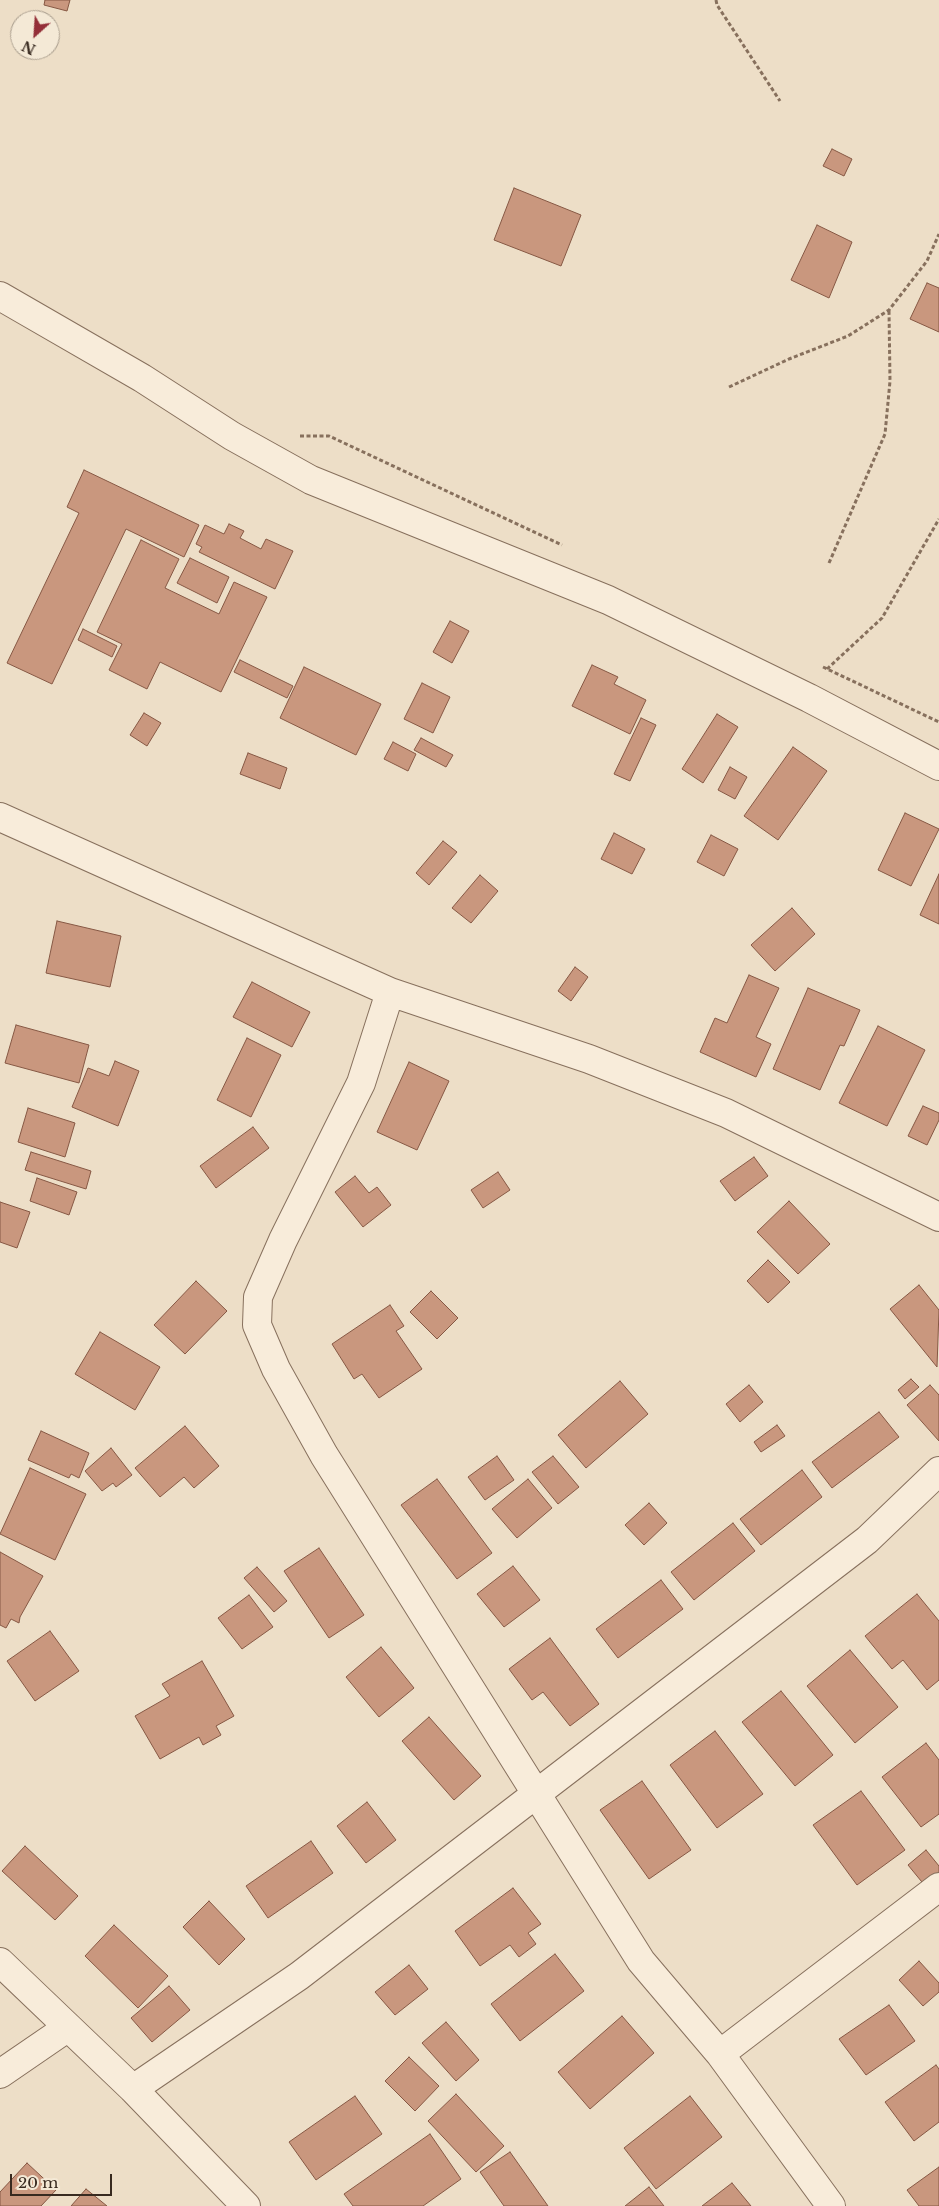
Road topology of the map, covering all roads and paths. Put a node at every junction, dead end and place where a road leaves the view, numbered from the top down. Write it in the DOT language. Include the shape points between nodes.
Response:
graph roads {
  1 [pos="716,0"];
  2 [pos="780,101"];
  3 [pos="939,234"];
  4 [pos="0,296"];
  5 [pos="889,310"];
  6 [pos="729,387"];
  7 [pos="939,518"];
  8 [pos="828,564"];
  9 [pos="827,669"];
  10 [pos="809,698"];
  11 [pos="939,722"];
  12 [pos="939,766"];
  13 [pos="0,817"];
  14 [pos="390,992"];
  15 [pos="939,1217"];
  16 [pos="939,1471"];
  17 [pos="537,1793"];
  18 [pos="939,1887"];
  19 [pos="0,1962"];
  20 [pos="67,2028"];
  21 [pos="720,2054"];
  22 [pos="0,2074"];
  23 [pos="133,2089"];
  24 [pos="246,2206"];
  25 [pos="831,2206"];
  1 -- 2 [label="path"];
  3 -- 5 [label="path" via="927,261"];
  4 -- 10 [label="street" via="311,480 608,600"];
  5 -- 6 [label="path" via="848,336"];
  5 -- 8 [label="path" via="890,381 885,434"];
  7 -- 9 [label="path" via="882,618"];
  9 -- 10 [label="path"];
  9 -- 11 [label="path"];
  10 -- 12 [label="street"];
  13 -- 14 [label="street"];
  14 -- 15 [label="street" via="589,1059 726,1113"];
  14 -- 17 [label="street" via="360,1083 258,1297 257,1325 276,1369 324,1455"];
  16 -- 17 [label="street" via="867,1540"];
  17 -- 21 [label="street" via="640,1960"];
  17 -- 23 [label="street" via="299,1976"];
  18 -- 21 [label="street"];
  19 -- 20 [label="street"];
  20 -- 22 [label="street"];
  20 -- 23 [label="street"];
  21 -- 25 [label="street"];
  23 -- 24 [label="street"];
}
